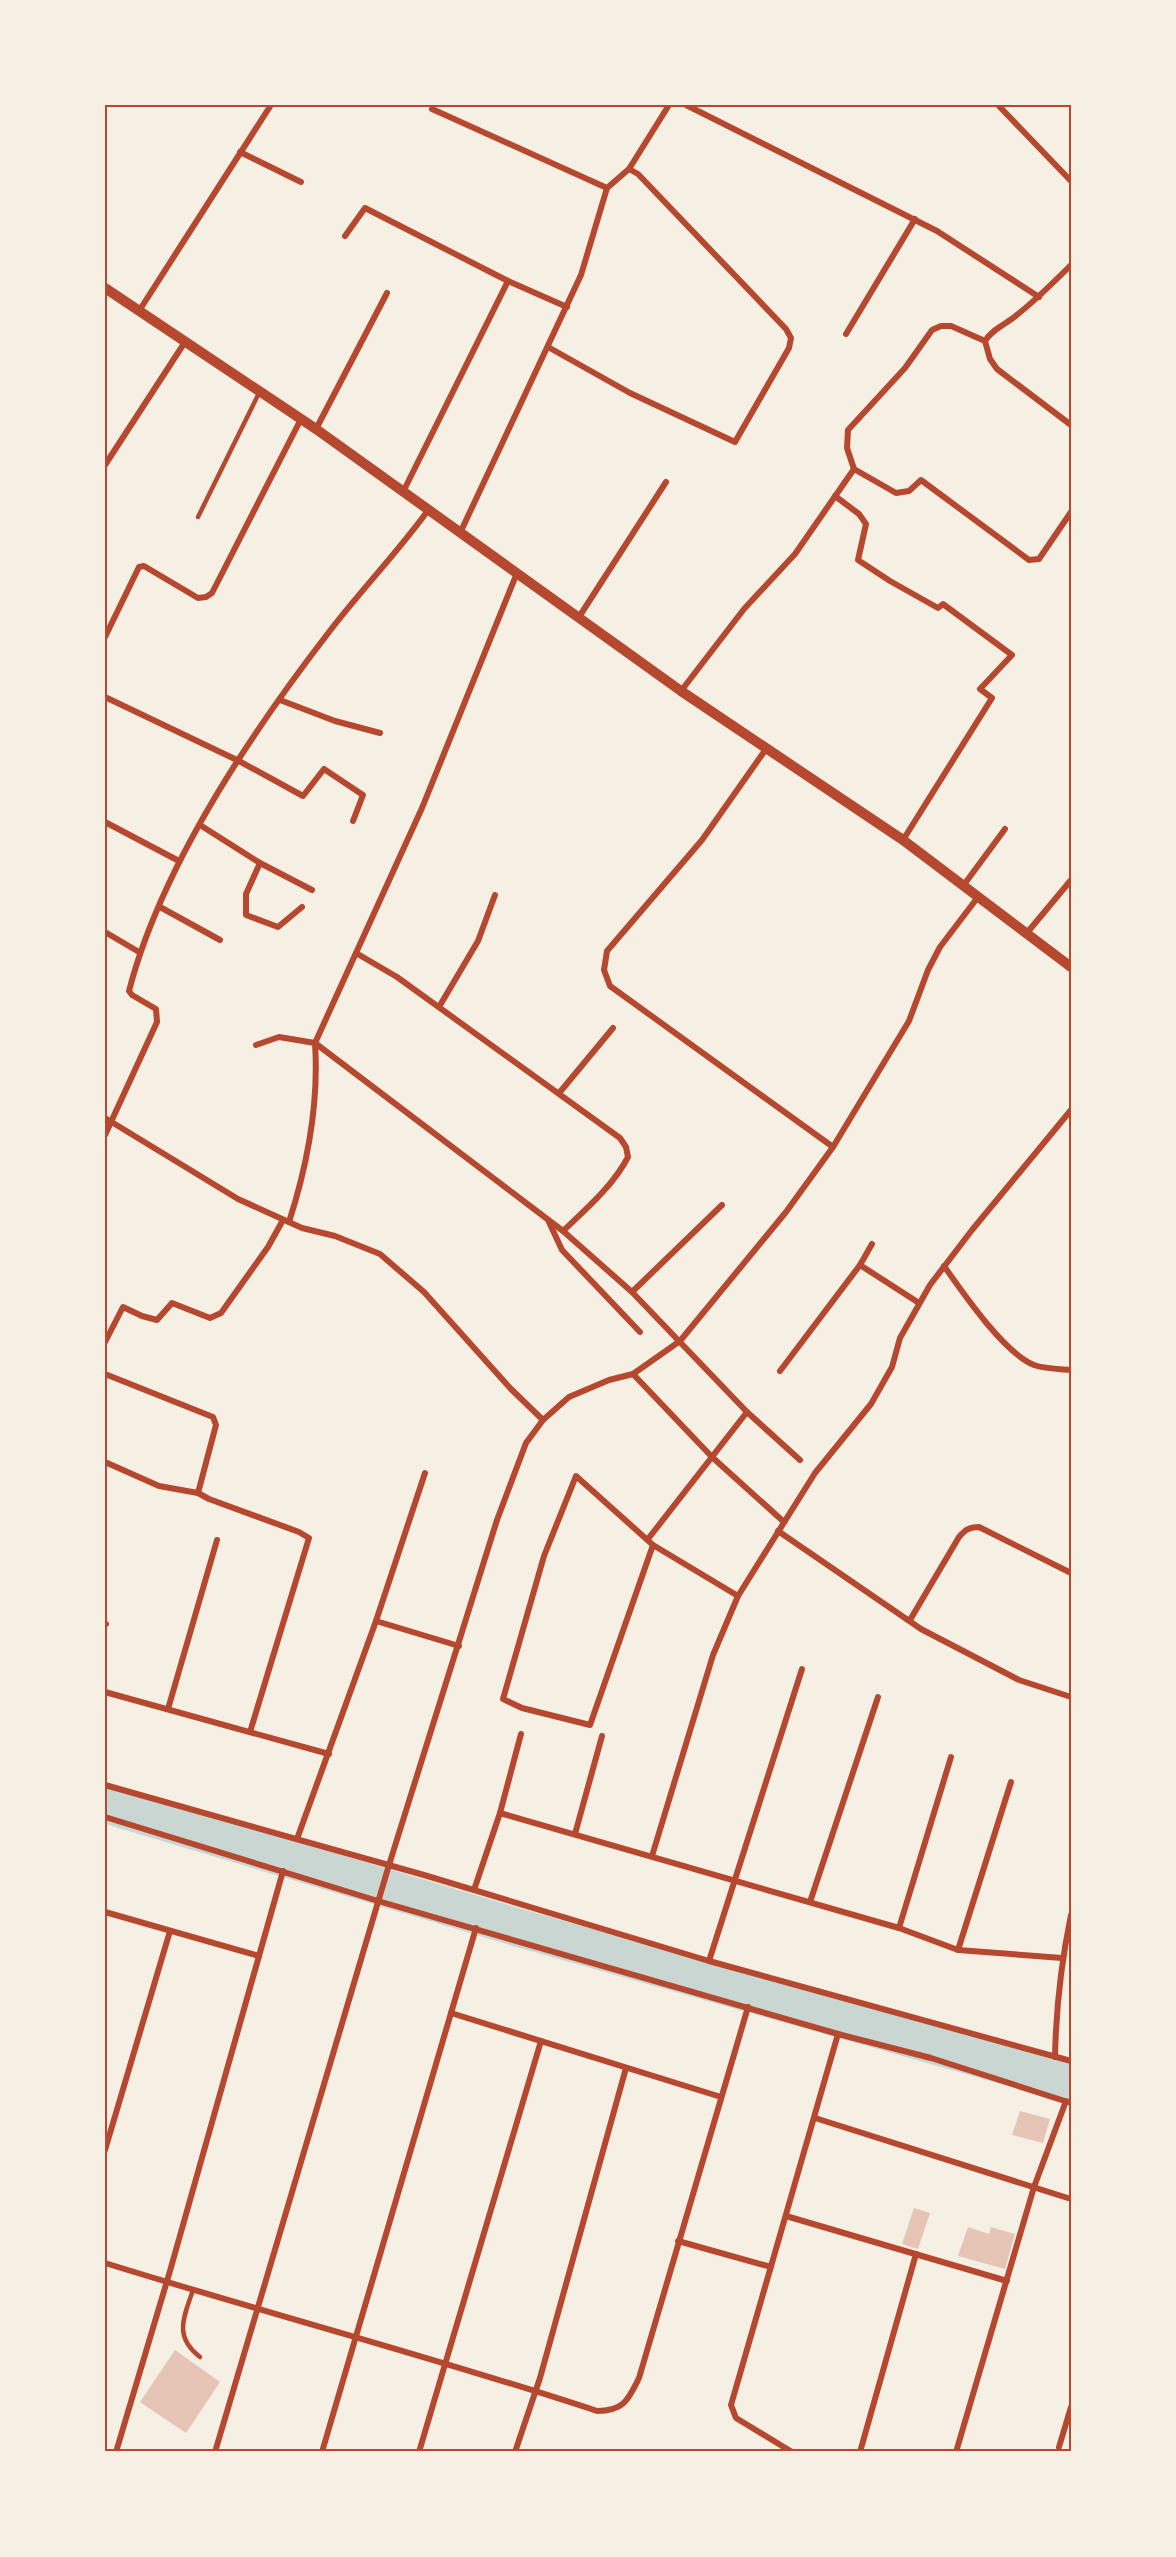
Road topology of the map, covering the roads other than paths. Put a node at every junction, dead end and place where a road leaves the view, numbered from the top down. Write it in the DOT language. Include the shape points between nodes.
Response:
graph roads {
  1 [pos="271,105"];
  2 [pos="669,105"];
  3 [pos="686,105"];
  4 [pos="998,105"];
  5 [pos="432,110"];
  6 [pos="240,152"];
  7 [pos="629,169"];
  8 [pos="1071,181"];
  9 [pos="302,182"];
  10 [pos="607,188"];
  11 [pos="915,219"];
  12 [pos="345,236"];
  13 [pos="1071,265"];
  14 [pos="508,281"];
  15 [pos="105,288"];
  16 [pos="387,293"];
  17 [pos="1039,297"];
  18 [pos="567,307"];
  19 [pos="139,311"];
  20 [pos="846,334"];
  21 [pos="985,341"];
  22 [pos="185,342"];
  23 [pos="548,347"];
  24 [pos="260,392"];
  25 [pos="301,419"];
  26 [pos="1071,425"];
  27 [pos="316,429"];
  28 [pos="105,465"];
  29 [pos="854,470"];
  30 [pos="666,482"];
  31 [pos="404,490"];
  32 [pos="835,496"];
  33 [pos="430,509"];
  34 [pos="1071,512"];
  35 [pos="198,517"];
  36 [pos="461,531"];
  37 [pos="517,573"];
  38 [pos="579,617"];
  39 [pos="105,637"];
  40 [pos="681,691"];
  41 [pos="105,697"];
  42 [pos="280,700"];
  43 [pos="380,733"];
  44 [pos="766,749"];
  45 [pos="239,761"];
  46 [pos="353,821"];
  47 [pos="105,822"];
  48 [pos="200,825"];
  49 [pos="1005,829"];
  50 [pos="903,840"];
  51 [pos="179,861"];
  52 [pos="260,863"];
  53 [pos="1071,880"];
  54 [pos="963,886"];
  55 [pos="312,890"];
  56 [pos="495,895"];
  57 [pos="978,897"];
  58 [pos="160,907"];
  59 [pos="302,908"];
  60 [pos="105,932"];
  61 [pos="1026,934"];
  62 [pos="220,940"];
  63 [pos="139,952"];
  64 [pos="356,953"];
  65 [pos="1071,967"];
  66 [pos="439,1007"];
  67 [pos="613,1028"];
  68 [pos="315,1043"];
  69 [pos="256,1045"];
  70 [pos="560,1092"];
  71 [pos="1071,1110"];
  72 [pos="105,1118"];
  73 [pos="112,1123"];
  74 [pos="105,1135"];
  75 [pos="833,1147"];
  76 [pos="722,1205"];
  77 [pos="547,1219"];
  78 [pos="286,1221"];
  79 [pos="563,1231"];
  80 [pos="872,1244"];
  81 [pos="860,1265"];
  82 [pos="944,1266"];
  83 [pos="632,1292"];
  84 [pos="920,1303"];
  85 [pos="640,1332"];
  86 [pos="680,1341"];
  87 [pos="105,1342"];
  88 [pos="1071,1370"];
  89 [pos="780,1371"];
  90 [pos="105,1374"];
  91 [pos="633,1374"];
  92 [pos="747,1412"];
  93 [pos="543,1420"];
  94 [pos="712,1457"];
  95 [pos="800,1460"];
  96 [pos="105,1462"];
  97 [pos="425,1473"];
  98 [pos="198,1493"];
  99 [pos="784,1522"];
  100 [pos="778,1532"];
  101 [pos="648,1539"];
  102 [pos="217,1540"];
  103 [pos="653,1545"];
  104 [pos="1071,1573"];
  105 [pos="738,1596"];
  106 [pos="910,1620"];
  107 [pos="376,1621"];
  108 [pos="459,1646"];
  109 [pos="802,1669"];
  110 [pos="105,1692"];
  111 [pos="878,1697"];
  112 [pos="1071,1697"];
  113 [pos="168,1709"];
  114 [pos="250,1732"];
  115 [pos="521,1734"];
  116 [pos="602,1736"];
  117 [pos="329,1754"];
  118 [pos="951,1757"];
  119 [pos="1011,1782"];
  120 [pos="105,1785"];
  121 [pos="500,1813"];
  122 [pos="105,1817"];
  123 [pos="575,1834"];
  124 [pos="297,1839"];
  125 [pos="652,1856"];
  126 [pos="389,1866"];
  127 [pos="283,1871"];
  128 [pos="734,1880"];
  129 [pos="474,1890"];
  130 [pos="378,1901"];
  131 [pos="810,1902"];
  132 [pos="105,1912"];
  133 [pos="1071,1915"];
  134 [pos="476,1928"];
  135 [pos="899,1928"];
  136 [pos="170,1931"];
  137 [pos="958,1950"];
  138 [pos="259,1956"];
  139 [pos="1062,1958"];
  140 [pos="709,1961"];
  141 [pos="748,2007"];
  142 [pos="451,2013"];
  143 [pos="838,2034"];
  144 [pos="542,2041"];
  145 [pos="1055,2056"];
  146 [pos="1071,2061"];
  147 [pos="626,2068"];
  148 [pos="721,2097"];
  149 [pos="1068,2102"];
  150 [pos="815,2118"];
  151 [pos="105,2150"];
  152 [pos="1034,2187"];
  153 [pos="1071,2199"];
  154 [pos="786,2216"];
  155 [pos="678,2241"];
  156 [pos="916,2254"];
  157 [pos="105,2263"];
  158 [pos="771,2267"];
  159 [pos="1007,2281"];
  160 [pos="166,2282"];
  161 [pos="194,2290"];
  162 [pos="257,2309"];
  163 [pos="356,2337"];
  164 [pos="200,2357"];
  165 [pos="444,2363"];
  166 [pos="536,2391"];
  167 [pos="1071,2407"];
  168 [pos="1059,2447"];
  169 [pos="116,2452"];
  170 [pos="215,2452"];
  171 [pos="322,2452"];
  172 [pos="419,2452"];
  173 [pos="515,2452"];
  174 [pos="792,2452"];
  175 [pos="860,2452"];
  176 [pos="956,2452"];
  1 -- 6 [label="street"];
  2 -- 7 [label="street"];
  3 -- 11 [label="street"];
  4 -- 8 [label="street"];
  5 -- 10 [label="street"];
  6 -- 9 [label="street"];
  6 -- 19 [label="street"];
  7 -- 10 [label="street"];
  7 -- 23 [label="street" via="786,329 791,338 789,348 735,442 630,393"];
  10 -- 18 [label="street" via="581,275"];
  11 -- 17 [label="street"];
  11 -- 20 [label="street"];
  12 -- 14 [label="street" via="365,208"];
  13 -- 17 [label="street"];
  14 -- 18 [label="street"];
  14 -- 31 [label="street"];
  15 -- 19 [label="street"];
  16 -- 27 [label="street"];
  17 -- 21 [label="street" via="990,333"];
  18 -- 23 [label="street"];
  19 -- 22 [label="street"];
  21 -- 26 [label="street" via="997,369"];
  21 -- 29 [label="street" via="951,327 933,330 848,430 847,448"];
  22 -- 24 [label="street"];
  22 -- 28 [label="street"];
  23 -- 36 [label="street"];
  24 -- 25 [label="street"];
  24 -- 35 [label="lane"];
  25 -- 27 [label="street"];
  25 -- 39 [label="street" via="212,593 198,598 144,566 139,567"];
  27 -- 31 [label="street"];
  29 -- 32 [label="street"];
  29 -- 34 [label="street" via="896,493 909,491 921,480 1029,560 1040,559"];
  30 -- 38 [label="street"];
  31 -- 33 [label="street"];
  32 -- 40 [label="street" via="795,554 744,609"];
  32 -- 50 [label="street" via="866,524 858,560 938,608 943,604 1012,655 980,689 992,699"];
  33 -- 36 [label="street"];
  33 -- 42 [label="street" via="329,631"];
  36 -- 37 [label="street"];
  37 -- 38 [label="street"];
  37 -- 64 [label="street" via="422,808"];
  38 -- 40 [label="street"];
  40 -- 44 [label="street"];
  41 -- 45 [label="street"];
  42 -- 43 [label="street"];
  42 -- 45 [label="street"];
  44 -- 50 [label="street"];
  44 -- 75 [label="street" via="702,840 607,951 604,970 610,986"];
  45 -- 46 [label="street" via="303,796 324,769 363,795"];
  45 -- 48 [label="street"];
  47 -- 51 [label="street"];
  48 -- 51 [label="street"];
  48 -- 52 [label="street"];
  49 -- 54 [label="street"];
  50 -- 54 [label="street"];
  51 -- 58 [label="street"];
  52 -- 55 [label="street"];
  52 -- 59 [label="street" via="246,894 246,915 278,927"];
  53 -- 61 [label="street"];
  54 -- 57 [label="street"];
  56 -- 66 [label="street" via="478,941"];
  57 -- 61 [label="street"];
  57 -- 75 [label="street" via="940,947 909,1021"];
  58 -- 62 [label="street"];
  58 -- 63 [label="street"];
  60 -- 63 [label="street"];
  61 -- 65 [label="street"];
  63 -- 73 [label="street" via="129,993 153,1005 157,1022"];
  64 -- 66 [label="street"];
  64 -- 68 [label="street"];
  66 -- 70 [label="street"];
  67 -- 70 [label="street"];
  68 -- 69 [label="street" via="279,1037"];
  68 -- 77 [label="street"];
  68 -- 78 [label="street" via="317,1077 298,1193"];
  70 -- 79 [label="street" via="620,1138 628,1157 599,1196"];
  71 -- 82 [label="street"];
  72 -- 73 [label="street"];
  73 -- 74 [label="street"];
  73 -- 78 [label="street" via="238,1199"];
  75 -- 86 [label="street" via="786,1212"];
  76 -- 83 [label="street"];
  77 -- 79 [label="street"];
  77 -- 85 [label="street" via="562,1250"];
  78 -- 87 [label="street" via="221,1314 210,1318 172,1303 157,1320 123,1306"];
  78 -- 93 [label="street" via="380,1254 424,1292"];
  79 -- 83 [label="street"];
  80 -- 81 [label="street"];
  81 -- 84 [label="street"];
  81 -- 89 [label="street"];
  82 -- 84 [label="street"];
  82 -- 88 [label="street" via="1014,1352 1034,1365"];
  83 -- 86 [label="street"];
  84 -- 99 [label="street" via="900,1338 892,1367 872,1404 815,1473"];
  86 -- 91 [label="street"];
  86 -- 92 [label="street"];
  90 -- 98 [label="street" via="213,1417 216,1425"];
  91 -- 93 [label="street" via="569,1397"];
  91 -- 94 [label="street"];
  92 -- 94 [label="street"];
  92 -- 95 [label="street"];
  93 -- 108 [label="street" via="526,1443 513,1473"];
  94 -- 99 [label="street"];
  94 -- 101 [label="street"];
  96 -- 98 [label="street" via="159,1486"];
  97 -- 107 [label="street"];
  98 -- 114 [label="street" via="309,1539"];
  99 -- 100 [label="street"];
  100 -- 105 [label="street"];
  100 -- 106 [label="street"];
  101 -- 103 [label="street"];
  101 -- 103 [label="street" via="576,1476 544,1556 503,1699 522,1708 590,1725"];
  102 -- 113 [label="street"];
  103 -- 105 [label="street"];
  104 -- 106 [label="street" via="979,1527 971,1527 958,1538"];
  105 -- 125 [label="street" via="712,1655"];
  106 -- 112 [label="street" via="1019,1680"];
  107 -- 108 [label="street"];
  107 -- 117 [label="street"];
  108 -- 126 [label="street"];
  109 -- 128 [label="street"];
  110 -- 113 [label="street"];
  111 -- 131 [label="street"];
  113 -- 114 [label="street"];
  114 -- 117 [label="street"];
  115 -- 121 [label="street"];
  116 -- 123 [label="street"];
  117 -- 124 [label="street"];
  118 -- 135 [label="street"];
  119 -- 137 [label="street"];
  120 -- 124 [label="street"];
  121 -- 123 [label="street"];
  121 -- 129 [label="street"];
  122 -- 127 [label="street"];
  123 -- 125 [label="street"];
  124 -- 126 [label="street"];
  125 -- 128 [label="street"];
  126 -- 129 [label="street"];
  126 -- 130 [label="street"];
  127 -- 130 [label="street"];
  127 -- 138 [label="street"];
  128 -- 131 [label="street"];
  128 -- 140 [label="street"];
  129 -- 140 [label="street"];
  130 -- 134 [label="street"];
  130 -- 162 [label="street"];
  131 -- 135 [label="street"];
  132 -- 136 [label="street"];
  133 -- 139 [label="street"];
  134 -- 141 [label="street"];
  134 -- 142 [label="street"];
  135 -- 137 [label="street"];
  136 -- 138 [label="street"];
  136 -- 151 [label="street"];
  137 -- 139 [label="street"];
  138 -- 160 [label="street"];
  139 -- 145 [label="street"];
  140 -- 145 [label="street"];
  141 -- 143 [label="street"];
  141 -- 148 [label="street"];
  142 -- 144 [label="street"];
  142 -- 163 [label="street"];
  143 -- 149 [label="street" via="931,2058"];
  143 -- 150 [label="street"];
  144 -- 147 [label="street"];
  144 -- 165 [label="street"];
  145 -- 146 [label="street"];
  147 -- 148 [label="street"];
  147 -- 166 [label="street"];
  148 -- 155 [label="street"];
  149 -- 152 [label="street"];
  150 -- 152 [label="street"];
  150 -- 154 [label="street"];
  152 -- 153 [label="street"];
  152 -- 159 [label="street"];
  154 -- 156 [label="street"];
  154 -- 158 [label="street"];
  155 -- 158 [label="street"];
  155 -- 166 [label="street" via="639,2378 622,2406 597,2411"];
  156 -- 159 [label="street"];
  156 -- 175 [label="street"];
  157 -- 160 [label="street"];
  158 -- 174 [label="street" via="731,2405 736,2418"];
  159 -- 176 [label="street"];
  160 -- 161 [label="street"];
  160 -- 169 [label="street"];
  161 -- 162 [label="street"];
  161 -- 164 [label="lane" via="182,2329 189,2349"];
  162 -- 163 [label="street"];
  162 -- 170 [label="street"];
  163 -- 165 [label="street"];
  163 -- 171 [label="street"];
  165 -- 166 [label="street"];
  165 -- 172 [label="street"];
  166 -- 173 [label="street"];
  167 -- 168 [label="street"];
}
